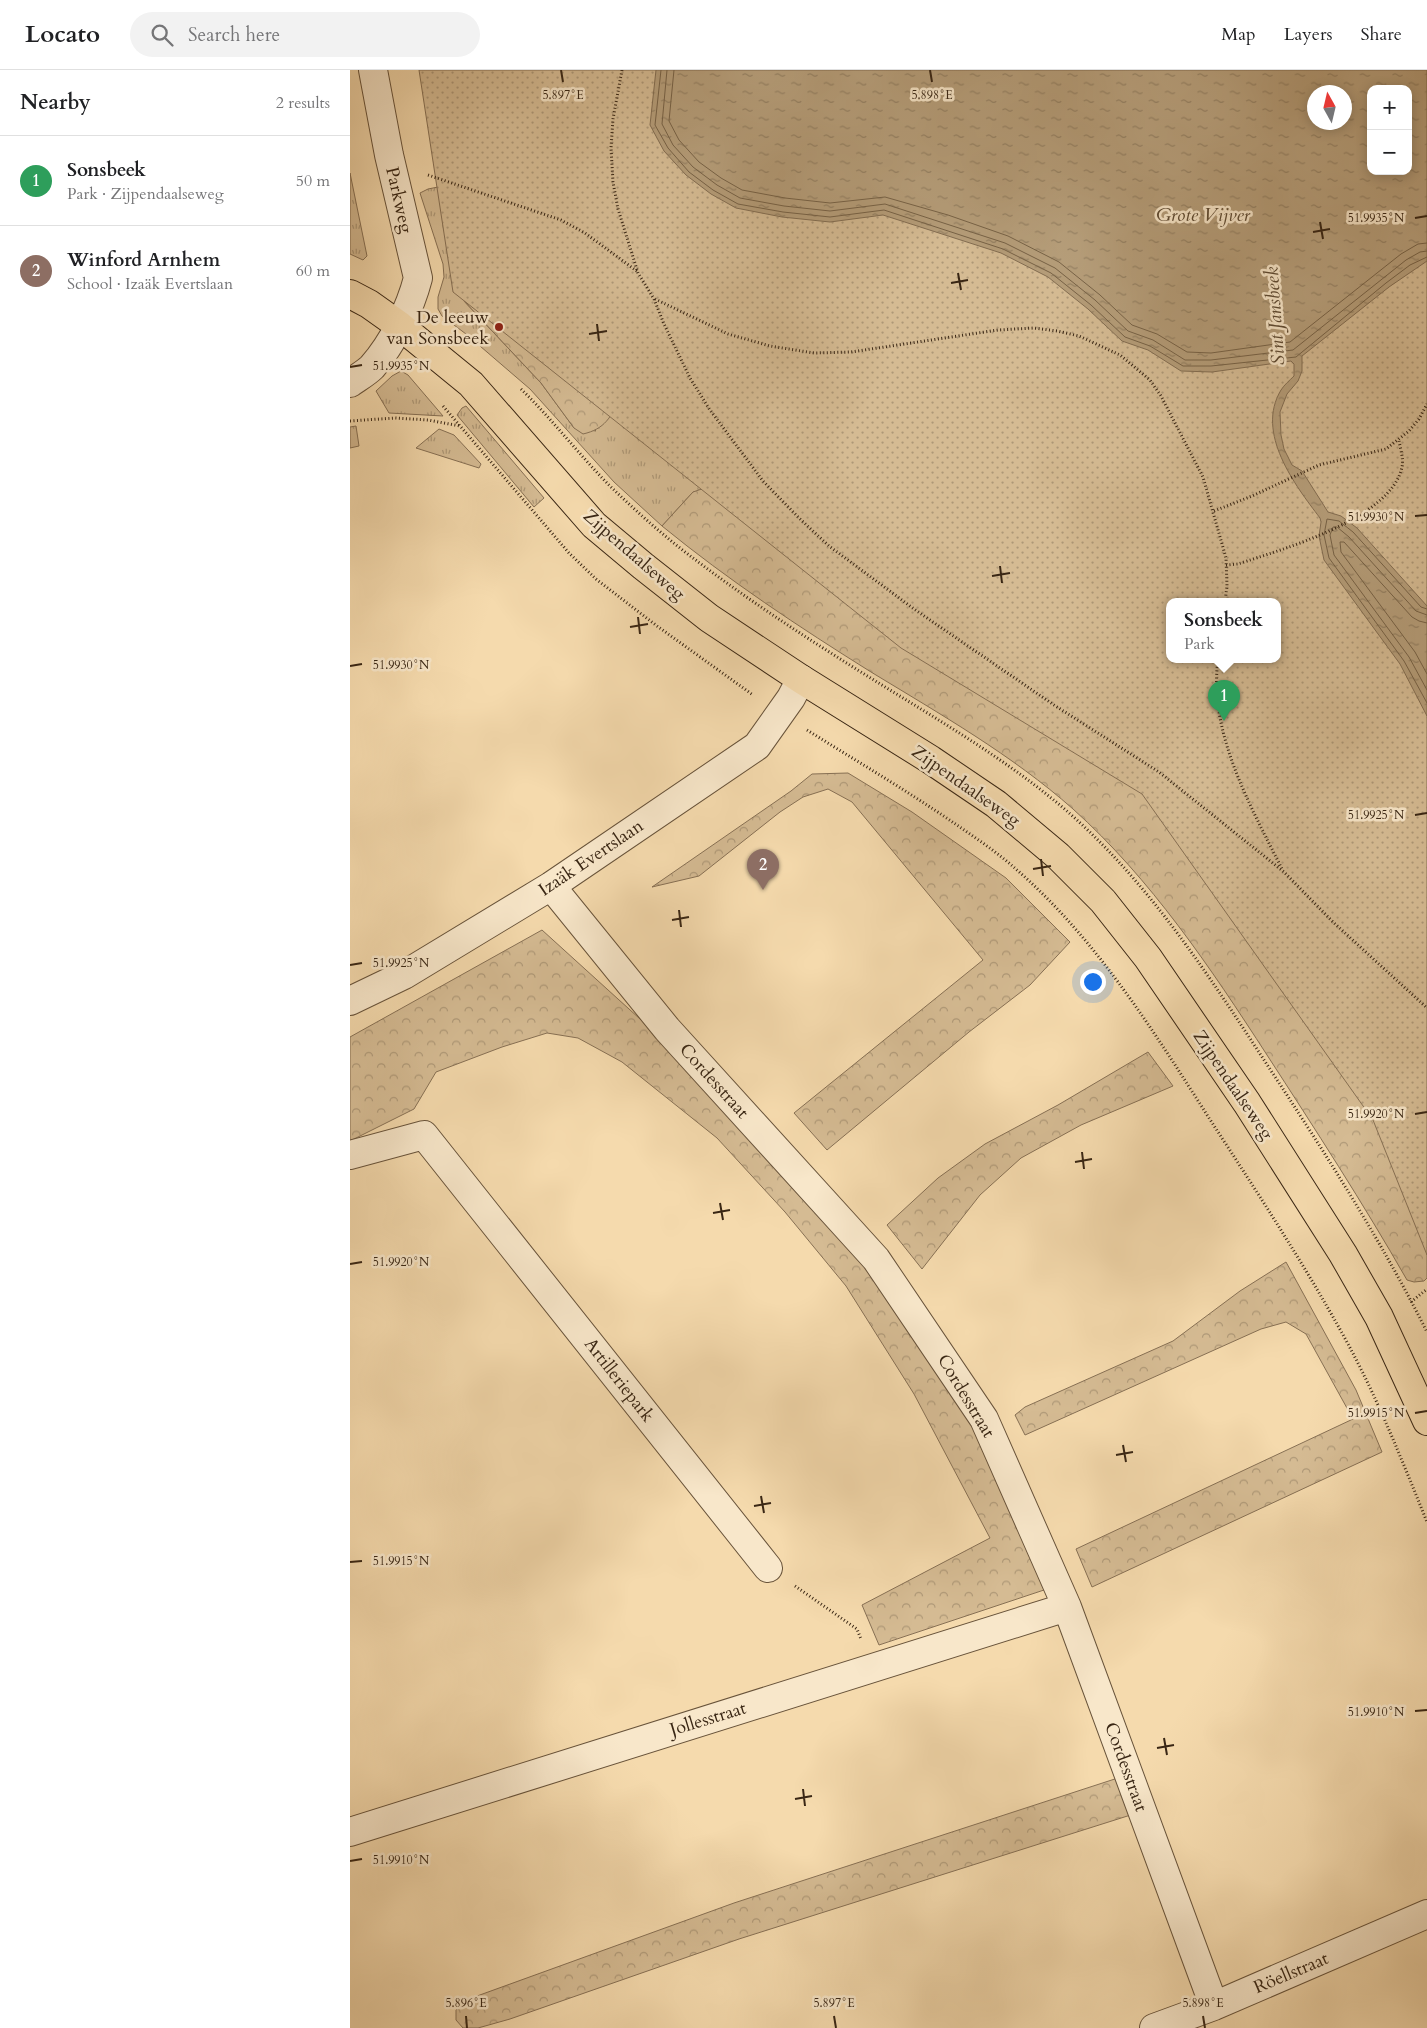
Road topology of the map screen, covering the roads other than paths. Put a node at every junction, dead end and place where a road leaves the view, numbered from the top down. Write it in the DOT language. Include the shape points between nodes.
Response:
graph roads {
  1 [pos="373,70"];
  2 [pos="350,294"];
  3 [pos="400,326"];
  4 [pos="350,384"];
  5 [pos="801,679"];
  6 [pos="551,886"];
  7 [pos="350,1001"];
  8 [pos="350,1155"];
  9 [pos="1427,1420"];
  10 [pos="768,1568"];
  11 [pos="1067,1607"];
  12 [pos="350,1832"];
  13 [pos="1427,1914"];
  14 [pos="1214,2006"];
  15 [pos="1154,2028"];
  1 -- 3 [label="street, Parkweg" via="388,155 418,278"];
  2 -- 3 [label="main road, Zijpendaalseweg"];
  3 -- 4 [label="street, Parkweg" via="371,368"];
  3 -- 5 [label="main road, Zijpendaalseweg" via="471,384 594,525 709,618"];
  5 -- 6 [label="street, Izaäk Evertslaan" via="757,746"];
  5 -- 9 [label="main road, Zijpendaalseweg" via="996,804 1058,856 1103,901 1148,958 1343,1254 1379,1317"];
  6 -- 7 [label="street, Izaäk Evertslaan" via="404,974"];
  6 -- 11 [label="street, Cordesstraat" via="668,1030 876,1259 984,1419"];
  8 -- 10 [label="street, Artilleriepark" via="424,1135"];
  11 -- 12 [label="street, Jollesstraat"];
  11 -- 14 [label="street, Cordesstraat"];
  13 -- 14 [label="street, Röellstraat"];
  14 -- 15 [label="street, Röellstraat"];
}
